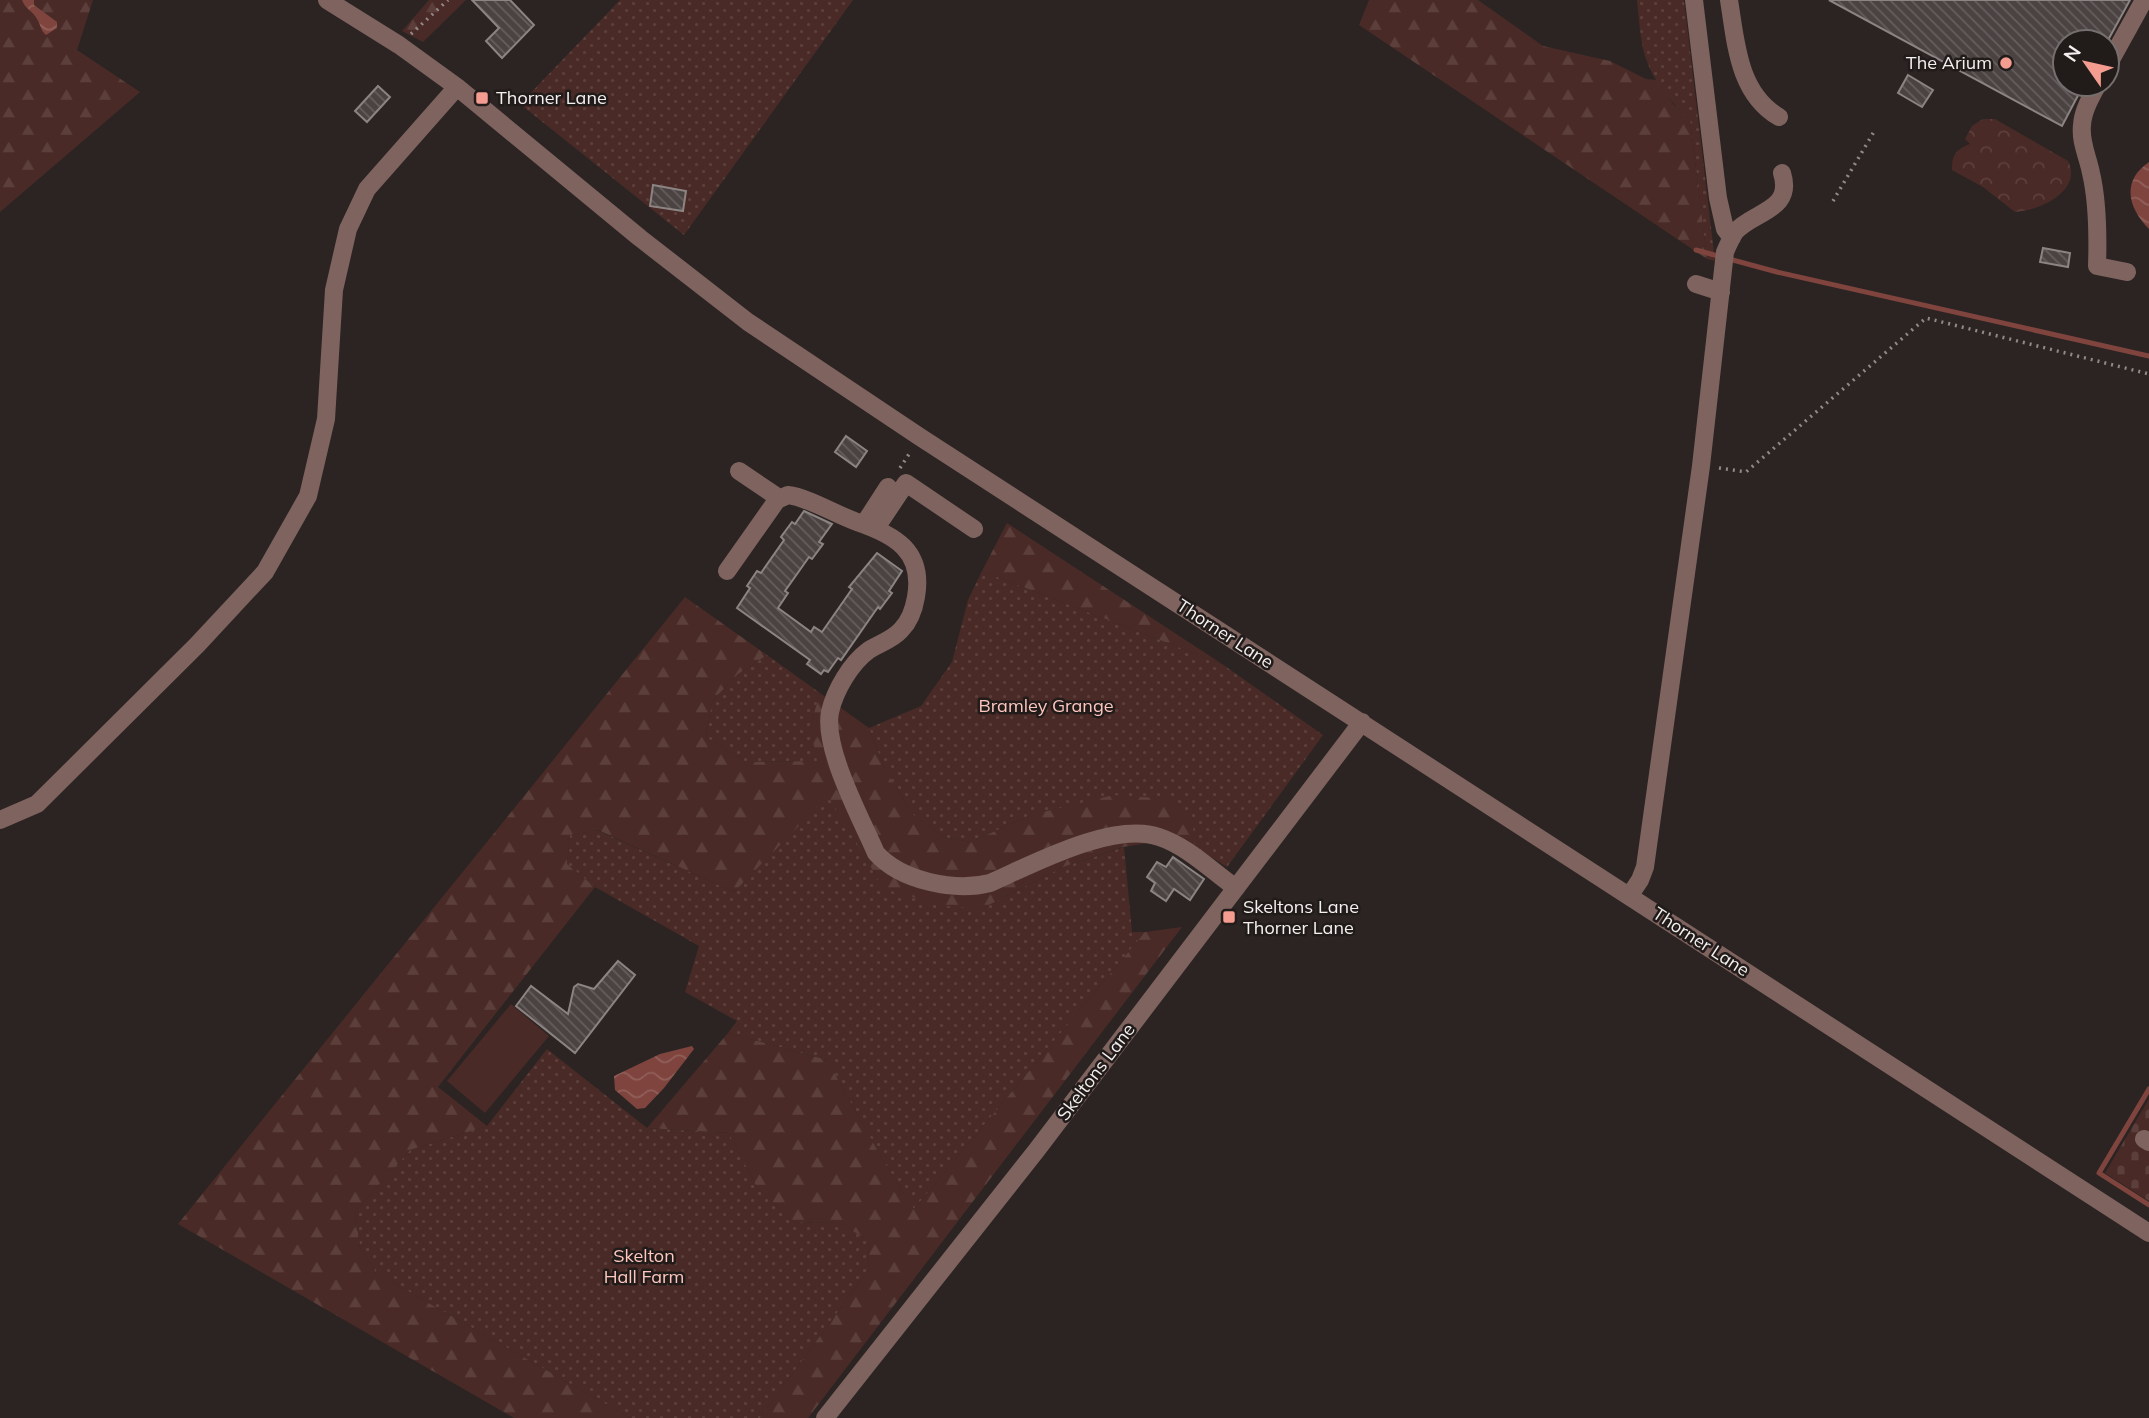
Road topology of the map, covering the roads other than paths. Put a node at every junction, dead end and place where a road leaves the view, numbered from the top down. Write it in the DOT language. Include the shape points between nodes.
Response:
graph roads {
  1 [pos="327,0"];
  2 [pos="1694,0"];
  3 [pos="1729,0"];
  4 [pos="2144,0"];
  5 [pos="2121,42"];
  6 [pos="457,87"];
  7 [pos="2091,98"];
  8 [pos="1779,117"];
  9 [pos="1782,173"];
  10 [pos="1803,185"];
  11 [pos="1781,196"];
  12 [pos="1727,252"];
  13 [pos="2127,272"];
  14 [pos="1696,284"];
  15 [pos="1721,292"];
  16 [pos="739,471"];
  17 [pos="887,487"];
  18 [pos="779,498"];
  19 [pos="870,526"];
  20 [pos="974,529"];
  21 [pos="727,571"];
  22 [pos="1363,722"];
  23 [pos="0,821"];
  24 [pos="1236,888"];
  25 [pos="1630,895"];
  26 [pos="2149,1233"];
  27 [pos="825,1418"];
  1 -- 6 [label="street, Thorner Lane"];
  2 -- 12 [label="street"];
  3 -- 8 [label="street" via="1744,76 1766,110"];
  4 -- 5 [label="street"];
  6 -- 22 [label="street, Thorner Lane" via="748,322"];
  6 -- 23 [label="street" via="368,189 348,229 334,290 326,419 308,496 265,572 37,804"];
  7 -- 13 [label="street" via="2081,136 2092,174 2097,266"];
  9 -- 11 [label="street"];
  10 -- 11 [label="street"];
  11 -- 12 [label="street" via="1763,215 1745,224"];
  12 -- 15 [label="street"];
  14 -- 15 [label="street"];
  15 -- 25 [label="street" via="1644,867"];
  16 -- 18 [label="street"];
  17 -- 19 [label="street"];
  18 -- 19 [label="street" via="793,496"];
  18 -- 21 [label="street"];
  19 -- 20 [label="street" via="906,483"];
  19 -- 24 [label="street" via="898,541 915,561 915,605 902,630 868,650 852,668 833,702 829,729 835,755 876,853 886,864 952,886 978,886 1081,844 1146,833 1174,843"];
  22 -- 24 [label="street, Skeltons Lane"];
  22 -- 25 [label="street, Thorner Lane"];
  24 -- 27 [label="street, Skeltons Lane"];
  25 -- 26 [label="street, Thorner Lane"];
}
